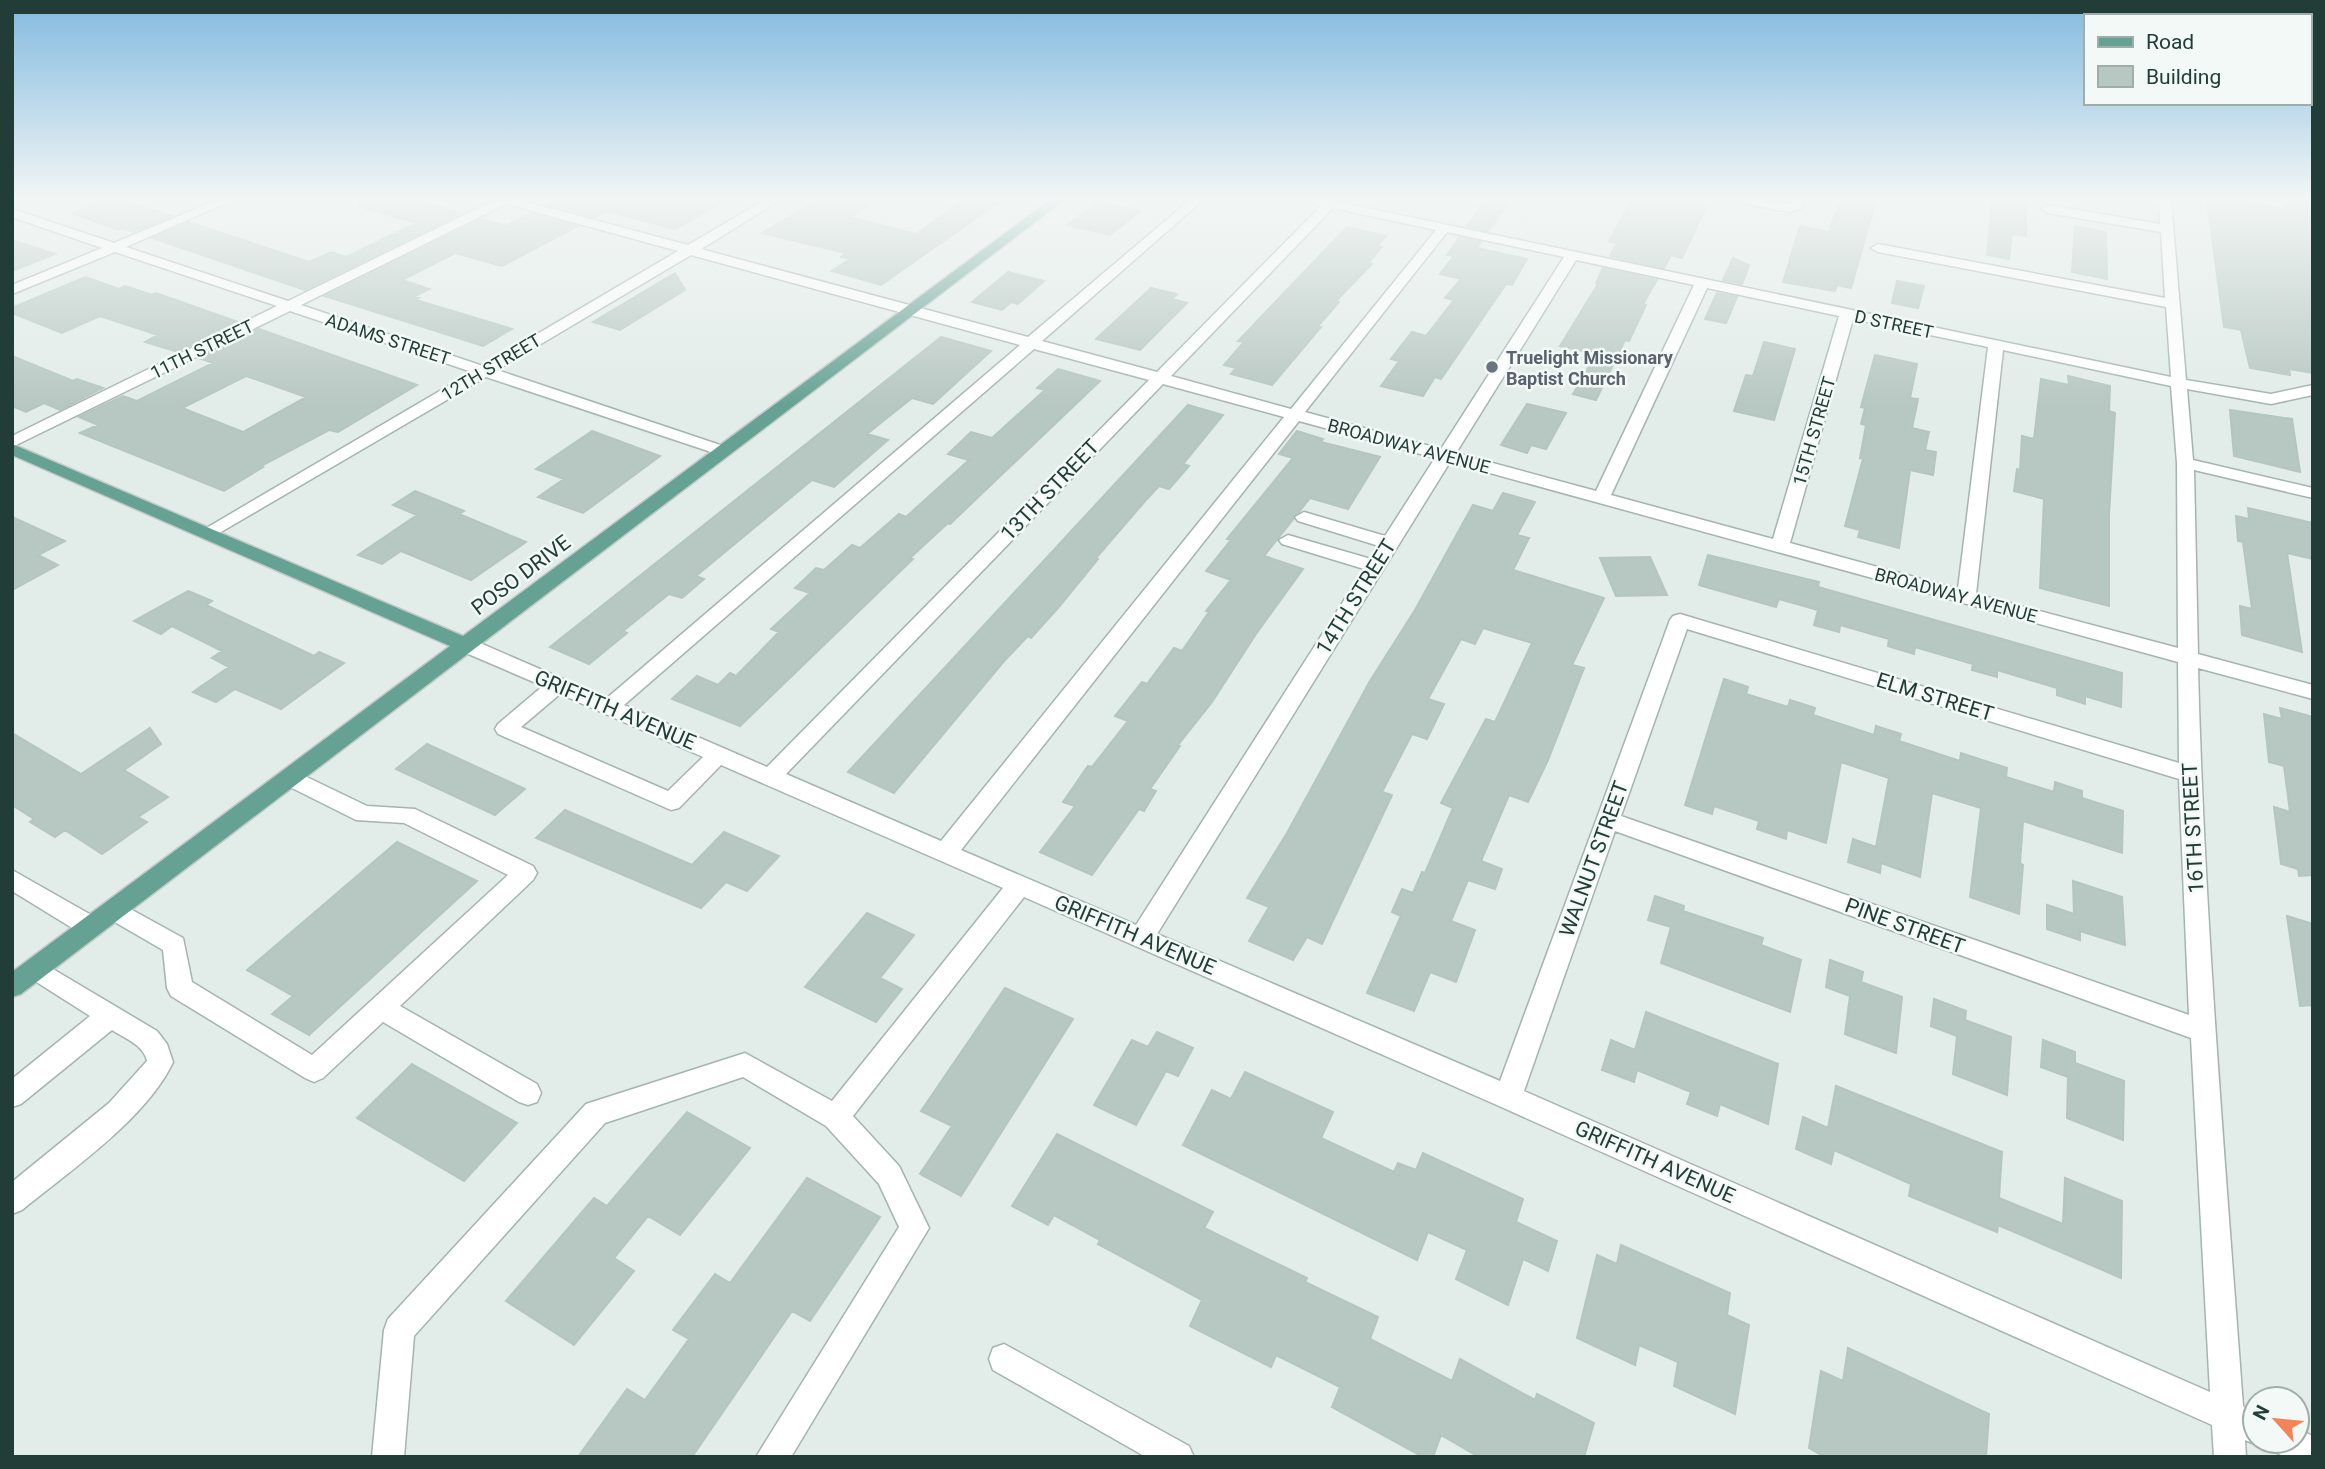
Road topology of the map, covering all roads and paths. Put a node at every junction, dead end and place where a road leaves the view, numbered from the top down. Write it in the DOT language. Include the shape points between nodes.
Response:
graph roads {
  1 [pos="63,269"];
  2 [pos="178,269"];
  3 [pos="365,269"];
  4 [pos="658,269"];
  5 [pos="758,269"];
  6 [pos="966,269"];
  7 [pos="1117,269"];
  8 [pos="1267,269"];
  9 [pos="1412,269"];
  10 [pos="1563,269"];
  11 [pos="1635,269"];
  12 [pos="1986,269"];
  13 [pos="2170,269"];
  14 [pos="1702,283"];
  15 [pos="12,290"];
  16 [pos="2173,304"];
  17 [pos="288,306"];
  18 [pos="911,310"];
  19 [pos="1847,314"];
  20 [pos="1031,343"];
  21 [pos="1996,345"];
  22 [pos="484,371"];
  23 [pos="1160,378"];
  24 [pos="2178,383"];
  25 [pos="2313,390"];
  26 [pos="1295,415"];
  27 [pos="12,442"];
  28 [pos="12,449"];
  29 [pos="723,451"];
  30 [pos="1445,456"];
  31 [pos="2185,463"];
  32 [pos="2313,493"];
  33 [pos="1601,499"];
  34 [pos="1304,517"];
  35 [pos="208,534"];
  36 [pos="1288,540"];
  37 [pos="1390,543"];
  38 [pos="1780,547"];
  39 [pos="1376,566"];
  40 [pos="1966,598"];
  41 [pos="1680,620"];
  42 [pos="466,645"];
  43 [pos="2186,658"];
  44 [pos="558,685"];
  45 [pos="2313,692"];
  46 [pos="609,707"];
  47 [pos="718,755"];
  48 [pos="2190,774"];
  49 [pos="290,777"];
  50 [pos="770,777"];
  51 [pos="1608,820"];
  52 [pos="945,853"];
  53 [pos="12,878"];
  54 [pos="1019,886"];
  55 [pos="114,910"];
  56 [pos="91,927"];
  57 [pos="1141,938"];
  58 [pos="36,969"];
  59 [pos="12,986"];
  60 [pos="381,1008"];
  61 [pos="111,1015"];
  62 [pos="2203,1031"];
  63 [pos="528,1093"];
  64 [pos="12,1094"];
  65 [pos="1508,1097"];
  66 [pos="836,1116"];
  67 [pos="12,1200"];
  68 [pos="1004,1359"];
  69 [pos="2228,1416"];
  70 [pos="2241,1422"];
  71 [pos="388,1457"];
  72 [pos="772,1457"];
  73 [pos="1178,1457"];
  74 [pos="2230,1457"];
  1 -- 15 [label="street"];
  2 -- 17 [label="street, ADAMS STREET"];
  3 -- 17 [label="street, 11TH STREET"];
  4 -- 22 [label="street, 12TH STREET"];
  5 -- 18 [label="street, BROADWAY AVENUE"];
  6 -- 18 [label="main road, POSO DRIVE"];
  7 -- 20 [label="street"];
  8 -- 23 [label="street, 13TH STREET"];
  9 -- 26 [label="street"];
  10 -- 30 [label="street, 14TH STREET"];
  11 -- 14 [label="street, D STREET"];
  12 -- 16 [label="street"];
  13 -- 16 [label="street, 16TH STREET"];
  14 -- 19 [label="street, D STREET"];
  14 -- 33 [label="street"];
  16 -- 24 [label="street, 16TH STREET"];
  17 -- 22 [label="street, ADAMS STREET"];
  17 -- 27 [label="street, 11TH STREET"];
  18 -- 20 [label="street, BROADWAY AVENUE"];
  18 -- 29 [label="main road, POSO DRIVE"];
  19 -- 21 [label="street, D STREET"];
  19 -- 38 [label="street, 15TH STREET"];
  20 -- 23 [label="street, BROADWAY AVENUE"];
  20 -- 46 [label="street"];
  21 -- 24 [label="street, D STREET"];
  21 -- 40 [label="street"];
  22 -- 29 [label="street, ADAMS STREET"];
  22 -- 35 [label="street, 12TH STREET"];
  23 -- 26 [label="street, BROADWAY AVENUE"];
  23 -- 50 [label="street, 13TH STREET"];
  24 -- 25 [label="street, D STREET" via="2271,399"];
  24 -- 31 [label="street, 16TH STREET"];
  26 -- 30 [label="street, BROADWAY AVENUE"];
  26 -- 52 [label="street"];
  28 -- 35 [label="main road, GRIFFITH AVENUE"];
  29 -- 42 [label="main road, POSO DRIVE"];
  30 -- 33 [label="street, BROADWAY AVENUE"];
  30 -- 37 [label="street, 14TH STREET"];
  31 -- 32 [label="street"];
  31 -- 43 [label="street, 16TH STREET"];
  33 -- 38 [label="street, BROADWAY AVENUE"];
  34 -- 37 [label="street"];
  35 -- 42 [label="main road, GRIFFITH AVENUE"];
  36 -- 39 [label="street"];
  37 -- 39 [label="street, 14TH STREET"];
  38 -- 40 [label="street, BROADWAY AVENUE"];
  39 -- 57 [label="street, 14TH STREET"];
  40 -- 43 [label="street, BROADWAY AVENUE"];
  41 -- 48 [label="street, ELM STREET"];
  41 -- 51 [label="street, WALNUT STREET"];
  42 -- 44 [label="street, GRIFFITH AVENUE"];
  42 -- 49 [label="main road, POSO DRIVE"];
  43 -- 45 [label="street, BROADWAY AVENUE"];
  43 -- 48 [label="street, 16TH STREET"];
  44 -- 46 [label="street, GRIFFITH AVENUE"];
  44 -- 47 [label="street" via="505,729 671,802"];
  46 -- 47 [label="street, GRIFFITH AVENUE"];
  47 -- 50 [label="street, GRIFFITH AVENUE"];
  48 -- 62 [label="street, 16TH STREET"];
  49 -- 55 [label="main road, POSO DRIVE"];
  49 -- 60 [label="street" via="364,814 407,815 525,873"];
  50 -- 52 [label="street, GRIFFITH AVENUE"];
  51 -- 62 [label="street, PINE STREET"];
  51 -- 65 [label="street, WALNUT STREET"];
  52 -- 54 [label="street, GRIFFITH AVENUE"];
  53 -- 56 [label="street"];
  54 -- 57 [label="street, GRIFFITH AVENUE"];
  54 -- 66 [label="street"];
  55 -- 56 [label="main road, POSO DRIVE"];
  55 -- 60 [label="street" via="174,945 180,988 314,1070"];
  56 -- 58 [label="main road, POSO DRIVE"];
  57 -- 65 [label="street, GRIFFITH AVENUE"];
  58 -- 59 [label="main road, POSO DRIVE"];
  58 -- 61 [label="street"];
  60 -- 63 [label="street"];
  61 -- 64 [label="street"];
  61 -- 67 [label="street" via="157,1048 160,1061 153,1077"];
  62 -- 69 [label="street, 16TH STREET"];
  65 -- 69 [label="street, GRIFFITH AVENUE"];
  66 -- 71 [label="street" via="745,1065 596,1113 399,1330"];
  66 -- 72 [label="street" via="889,1175 915,1228"];
  68 -- 73 [label="street"];
  69 -- 70 [label="street, GRIFFITH AVENUE"];
  69 -- 74 [label="street, 16TH STREET"];
}
